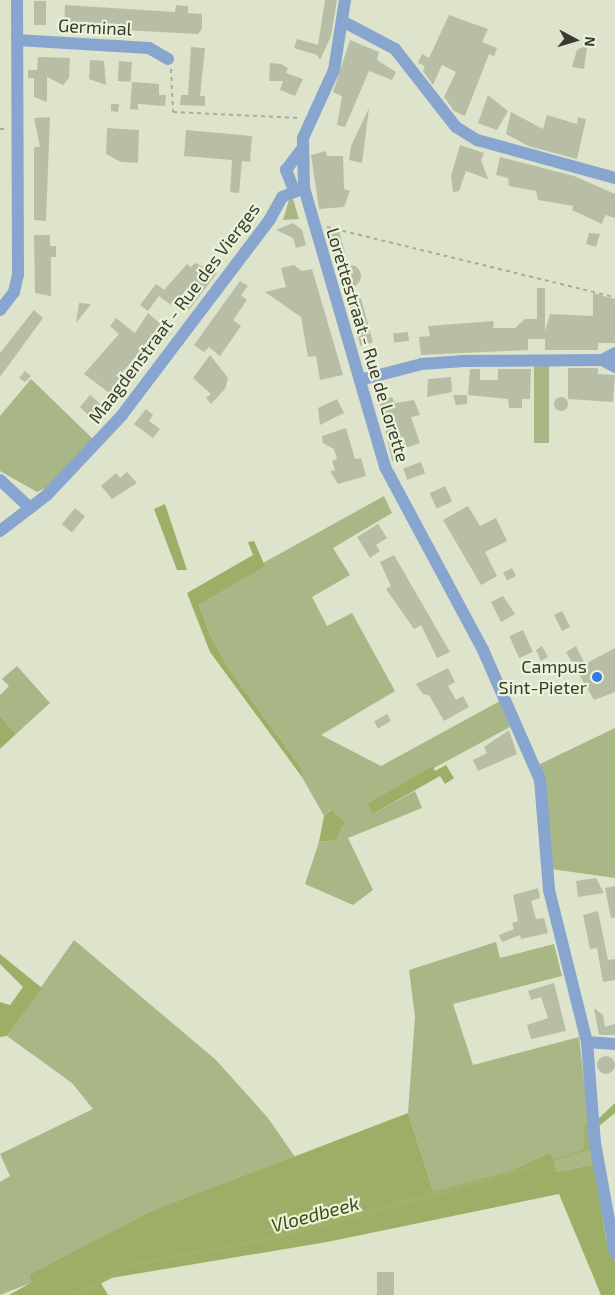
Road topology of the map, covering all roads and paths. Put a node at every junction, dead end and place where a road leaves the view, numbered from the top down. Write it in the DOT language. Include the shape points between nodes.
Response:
graph roads {
  1 [pos="17,0"];
  2 [pos="345,0"];
  3 [pos="344,22"];
  4 [pos="17,40"];
  5 [pos="168,59"];
  6 [pos="309,121"];
  7 [pos="615,178"];
  8 [pos="299,189"];
  9 [pos="315,228"];
  10 [pos="615,297"];
  11 [pos="0,310"];
  12 [pos="615,353"];
  13 [pos="602,360"];
  14 [pos="615,367"];
  15 [pos="360,380"];
  16 [pos="0,480"];
  17 [pos="30,508"];
  18 [pos="0,531"];
  19 [pos="587,1042"];
  20 [pos="615,1044"];
  21 [pos="615,1254"];
  1 -- 4 [label="street"];
  2 -- 3 [label="street"];
  3 -- 6 [label="street" via="334,70"];
  3 -- 7 [label="street" via="395,49 456,127 478,140"];
  4 -- 5 [label="street, Germinal" via="149,48"];
  4 -- 11 [label="street" via="18,275 14,292"];
  5 -- 6 [label="path" via="174,78 173,112"];
  6 -- 8 [label="street" via="301,150 286,170"];
  8 -- 9 [label="street, Lorettestraat - Rue de Lorette"];
  8 -- 17 [label="street, Maagdenstraat - Rue des Vierges" via="282,197 270,219 122,415"];
  9 -- 10 [label="path" via="329,226"];
  9 -- 15 [label="street, Lorettestraat - Rue de Lorette"];
  12 -- 13 [label="street"];
  13 -- 14 [label="street"];
  13 -- 15 [label="street" via="443,362"];
  15 -- 19 [label="street, Lorettestraat - Rue de Lorette" via="389,475 483,650 536,765 542,792 549,890"];
  16 -- 17 [label="street"];
  17 -- 18 [label="street, Maagdenstraat - Rue des Vierges"];
  19 -- 20 [label="street"];
  19 -- 21 [label="street, Lorettestraat - Rue de Lorette" via="595,1143"];
}
